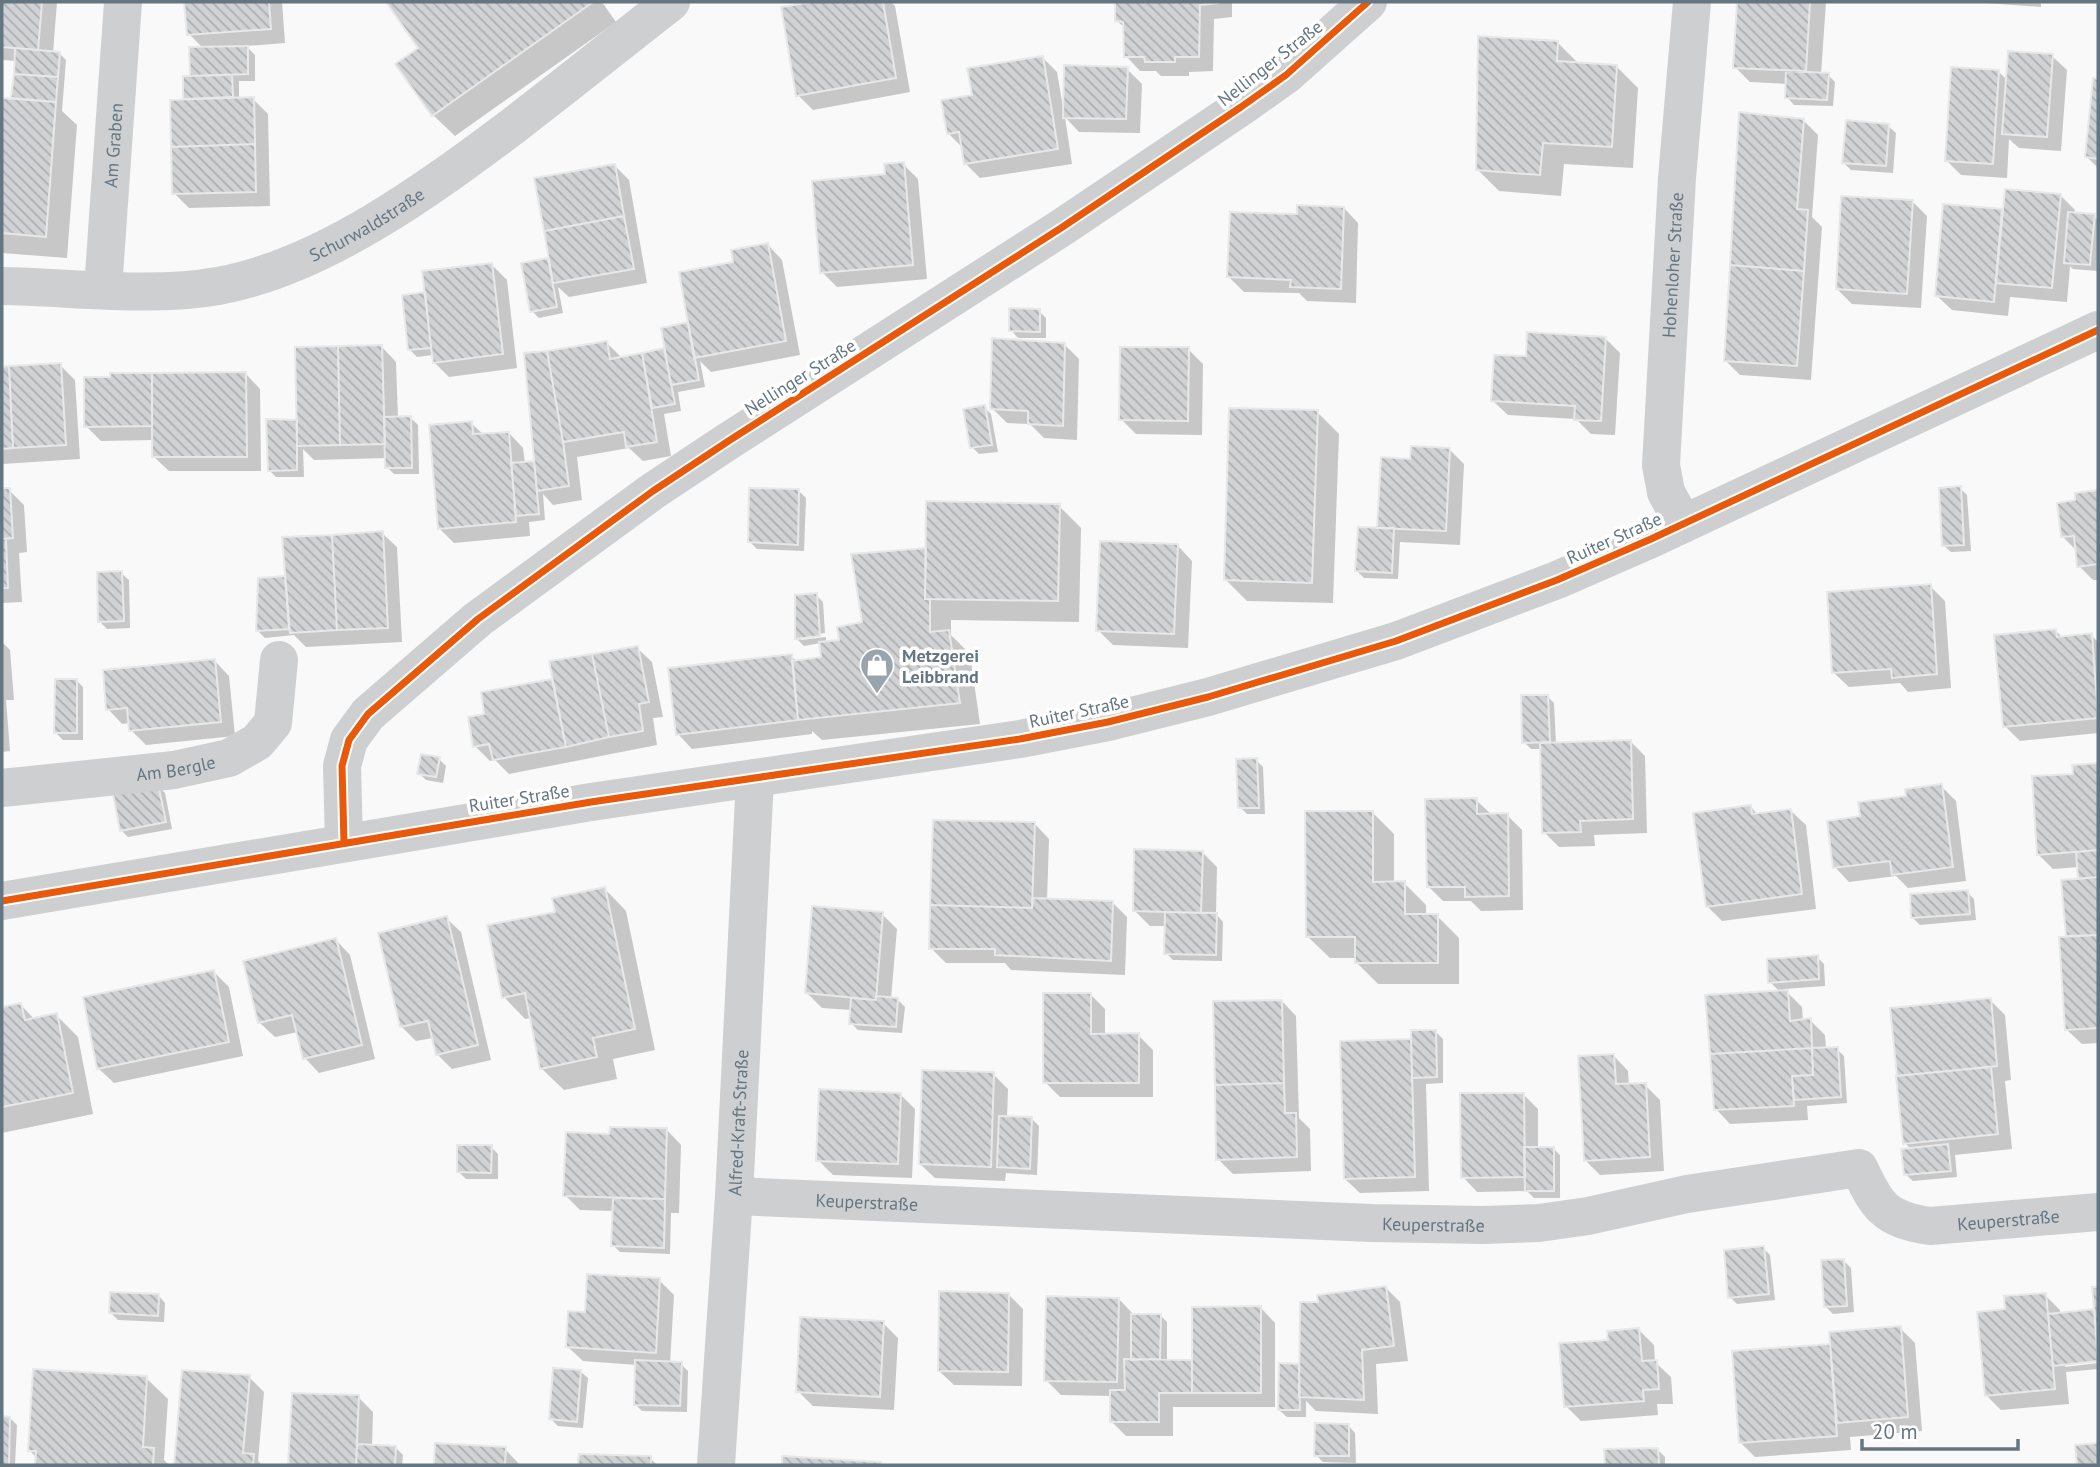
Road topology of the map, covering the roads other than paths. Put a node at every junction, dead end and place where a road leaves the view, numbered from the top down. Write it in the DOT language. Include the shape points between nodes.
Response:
graph roads {
  1 [pos="123,2"];
  2 [pos="671,2"];
  3 [pos="1368,2"];
  4 [pos="1692,2"];
  5 [pos="2,286"];
  6 [pos="103,289"];
  7 [pos="2098,330"];
  8 [pos="1683,524"];
  9 [pos="279,660"];
  10 [pos="755,778"];
  11 [pos="2,788"];
  12 [pos="344,843"];
  13 [pos="2,901"];
  14 [pos="734,1196"];
  15 [pos="2098,1212"];
  16 [pos="716,1465"];
  1 -- 6 [label="street, Am Graben"];
  2 -- 6 [label="street, Schurwaldstraße" via="423,191 309,256 220,286"];
  3 -- 12 [label="street, Nellinger Straße" via="1295,68 1241,107 1050,236 697,462 478,619 368,715 349,740 342,766"];
  4 -- 8 [label="street, Hohenloher Straße" via="1661,465 1666,492"];
  5 -- 6 [label="street, Schurwaldstraße"];
  7 -- 8 [label="street, Ruiter Straße"];
  8 -- 10 [label="street, Ruiter Straße" via="1480,611 1208,697 1020,739"];
  9 -- 11 [label="street, Am Bergle" via="273,723 257,742 229,758 174,770"];
  10 -- 12 [label="street, Ruiter Straße"];
  10 -- 14 [label="street, Alfred-Kraft-Straße"];
  12 -- 13 [label="street, Ruiter Straße"];
  14 -- 15 [label="street, Keuperstraße" via="1483,1225 1588,1216 1687,1194 1859,1168 1876,1202 1908,1223 1930,1226"];
  14 -- 16 [label="street, Alfred-Kraft-Straße"];
}
